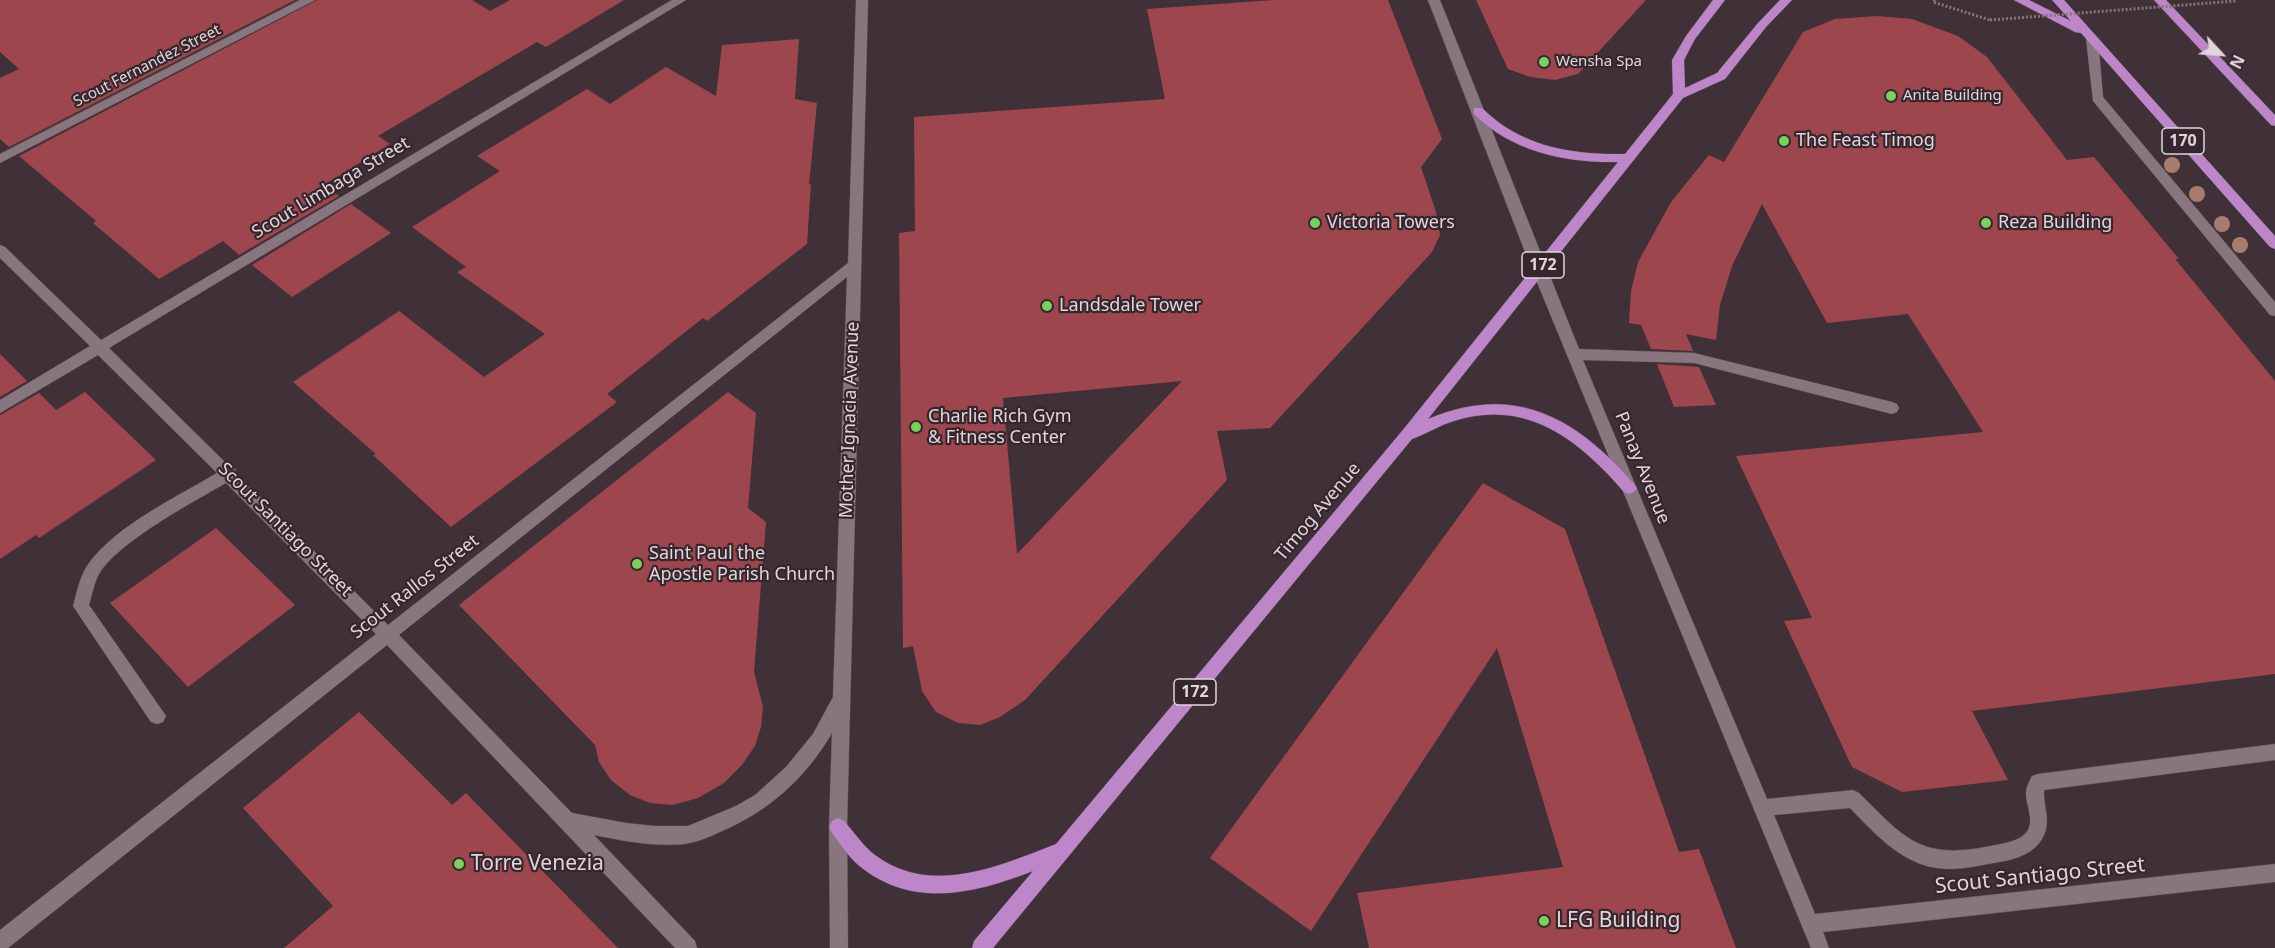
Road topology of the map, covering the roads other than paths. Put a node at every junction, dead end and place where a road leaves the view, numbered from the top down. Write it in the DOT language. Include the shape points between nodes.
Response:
graph roads {
  1 [pos="309,0"];
  2 [pos="680,0"];
  3 [pos="862,0"];
  4 [pos="1434,0"];
  5 [pos="1719,0"];
  6 [pos="1786,0"];
  7 [pos="2020,0"];
  8 [pos="2058,0"];
  9 [pos="2160,0"];
  10 [pos="2178,0"];
  11 [pos="2175,16"];
  12 [pos="2092,38"];
  13 [pos="1679,95"];
  14 [pos="1478,111"];
  15 [pos="2275,122"];
  16 [pos="1629,158"];
  17 [pos="0,159"];
  18 [pos="2275,244"];
  19 [pos="0,250"];
  20 [pos="855,264"];
  21 [pos="1539,270"];
  22 [pos="2275,311"];
  23 [pos="100,348"];
  24 [pos="1574,354"];
  25 [pos="0,407"];
  26 [pos="1892,408"];
  27 [pos="1407,435"];
  28 [pos="230,473"];
  29 [pos="1629,488"];
  30 [pos="387,633"];
  31 [pos="842,695"];
  32 [pos="157,716"];
  33 [pos="2275,752"];
  34 [pos="1761,808"];
  35 [pos="570,821"];
  36 [pos="838,827"];
  37 [pos="1064,850"];
  38 [pos="2275,873"];
  39 [pos="1810,924"];
  40 [pos="0,942"];
  41 [pos="688,948"];
  42 [pos="839,948"];
  43 [pos="981,948"];
  44 [pos="1820,948"];
  1 -- 17 [label="street, Scout Fernandez Street"];
  2 -- 23 [label="street, Scout Limbaga Street"];
  3 -- 20 [label="street, Mother Ignacia Avenue"];
  4 -- 14 [label="street, Panay Avenue"];
  5 -- 13 [label="main road" via="1678,60"];
  6 -- 13 [label="main road, Timog Avenue / 172" via="1720,76"];
  7 -- 12 [label="main road"];
  8 -- 12 [label="main road, 170"];
  9 -- 11 [label="main road"];
  10 -- 11 [label="main road"];
  11 -- 15 [label="main road"];
  12 -- 18 [label="main road, 170"];
  12 -- 22 [label="street, 170" via="2097,98"];
  13 -- 16 [label="main road, Timog Avenue / 172"];
  14 -- 16 [label="main road" via="1507,133 1548,151 1597,159"];
  14 -- 21 [label="street, Panay Avenue"];
  16 -- 21 [label="main road, Timog Avenue / 172"];
  19 -- 23 [label="street, Scout Santiago Street"];
  20 -- 30 [label="street, Scout Rallos Street"];
  20 -- 31 [label="street, Mother Ignacia Avenue"];
  21 -- 24 [label="street, Panay Avenue"];
  21 -- 27 [label="main road, Timog Avenue / 172"];
  23 -- 25 [label="street, Scout Limbaga Street"];
  23 -- 28 [label="street, Scout Santiago Street"];
  24 -- 26 [label="street" via="1694,357"];
  24 -- 29 [label="street, Panay Avenue"];
  27 -- 29 [label="main road" via="1439,420 1473,411 1507,408 1533,413 1582,438"];
  27 -- 37 [label="main road, Timog Avenue / 172"];
  28 -- 30 [label="street, Scout Santiago Street"];
  28 -- 32 [label="street" via="125,540 94,568 81,606"];
  29 -- 34 [label="street, Panay Avenue"];
  30 -- 35 [label="street, Scout Santiago Street"];
  30 -- 40 [label="street, Scout Rallos Street"];
  31 -- 35 [label="street" via="827,728 802,766 768,797 743,813 685,835 633,834"];
  31 -- 36 [label="street, Mother Ignacia Avenue"];
  33 -- 34 [label="street" via="2038,782 2034,792 2037,831 2029,842 2011,851 1961,859 1933,859 1915,852 1881,827 1853,799"];
  34 -- 39 [label="street, Panay Avenue"];
  35 -- 41 [label="street, Scout Santiago Street"];
  36 -- 37 [label="main road" via="870,863 912,883 933,886 982,881"];
  36 -- 42 [label="street, Mother Ignacia Avenue"];
  37 -- 43 [label="main road, Timog Avenue / 172"];
  38 -- 39 [label="street, Scout Santiago Street"];
  39 -- 44 [label="street, Panay Avenue"];
}
